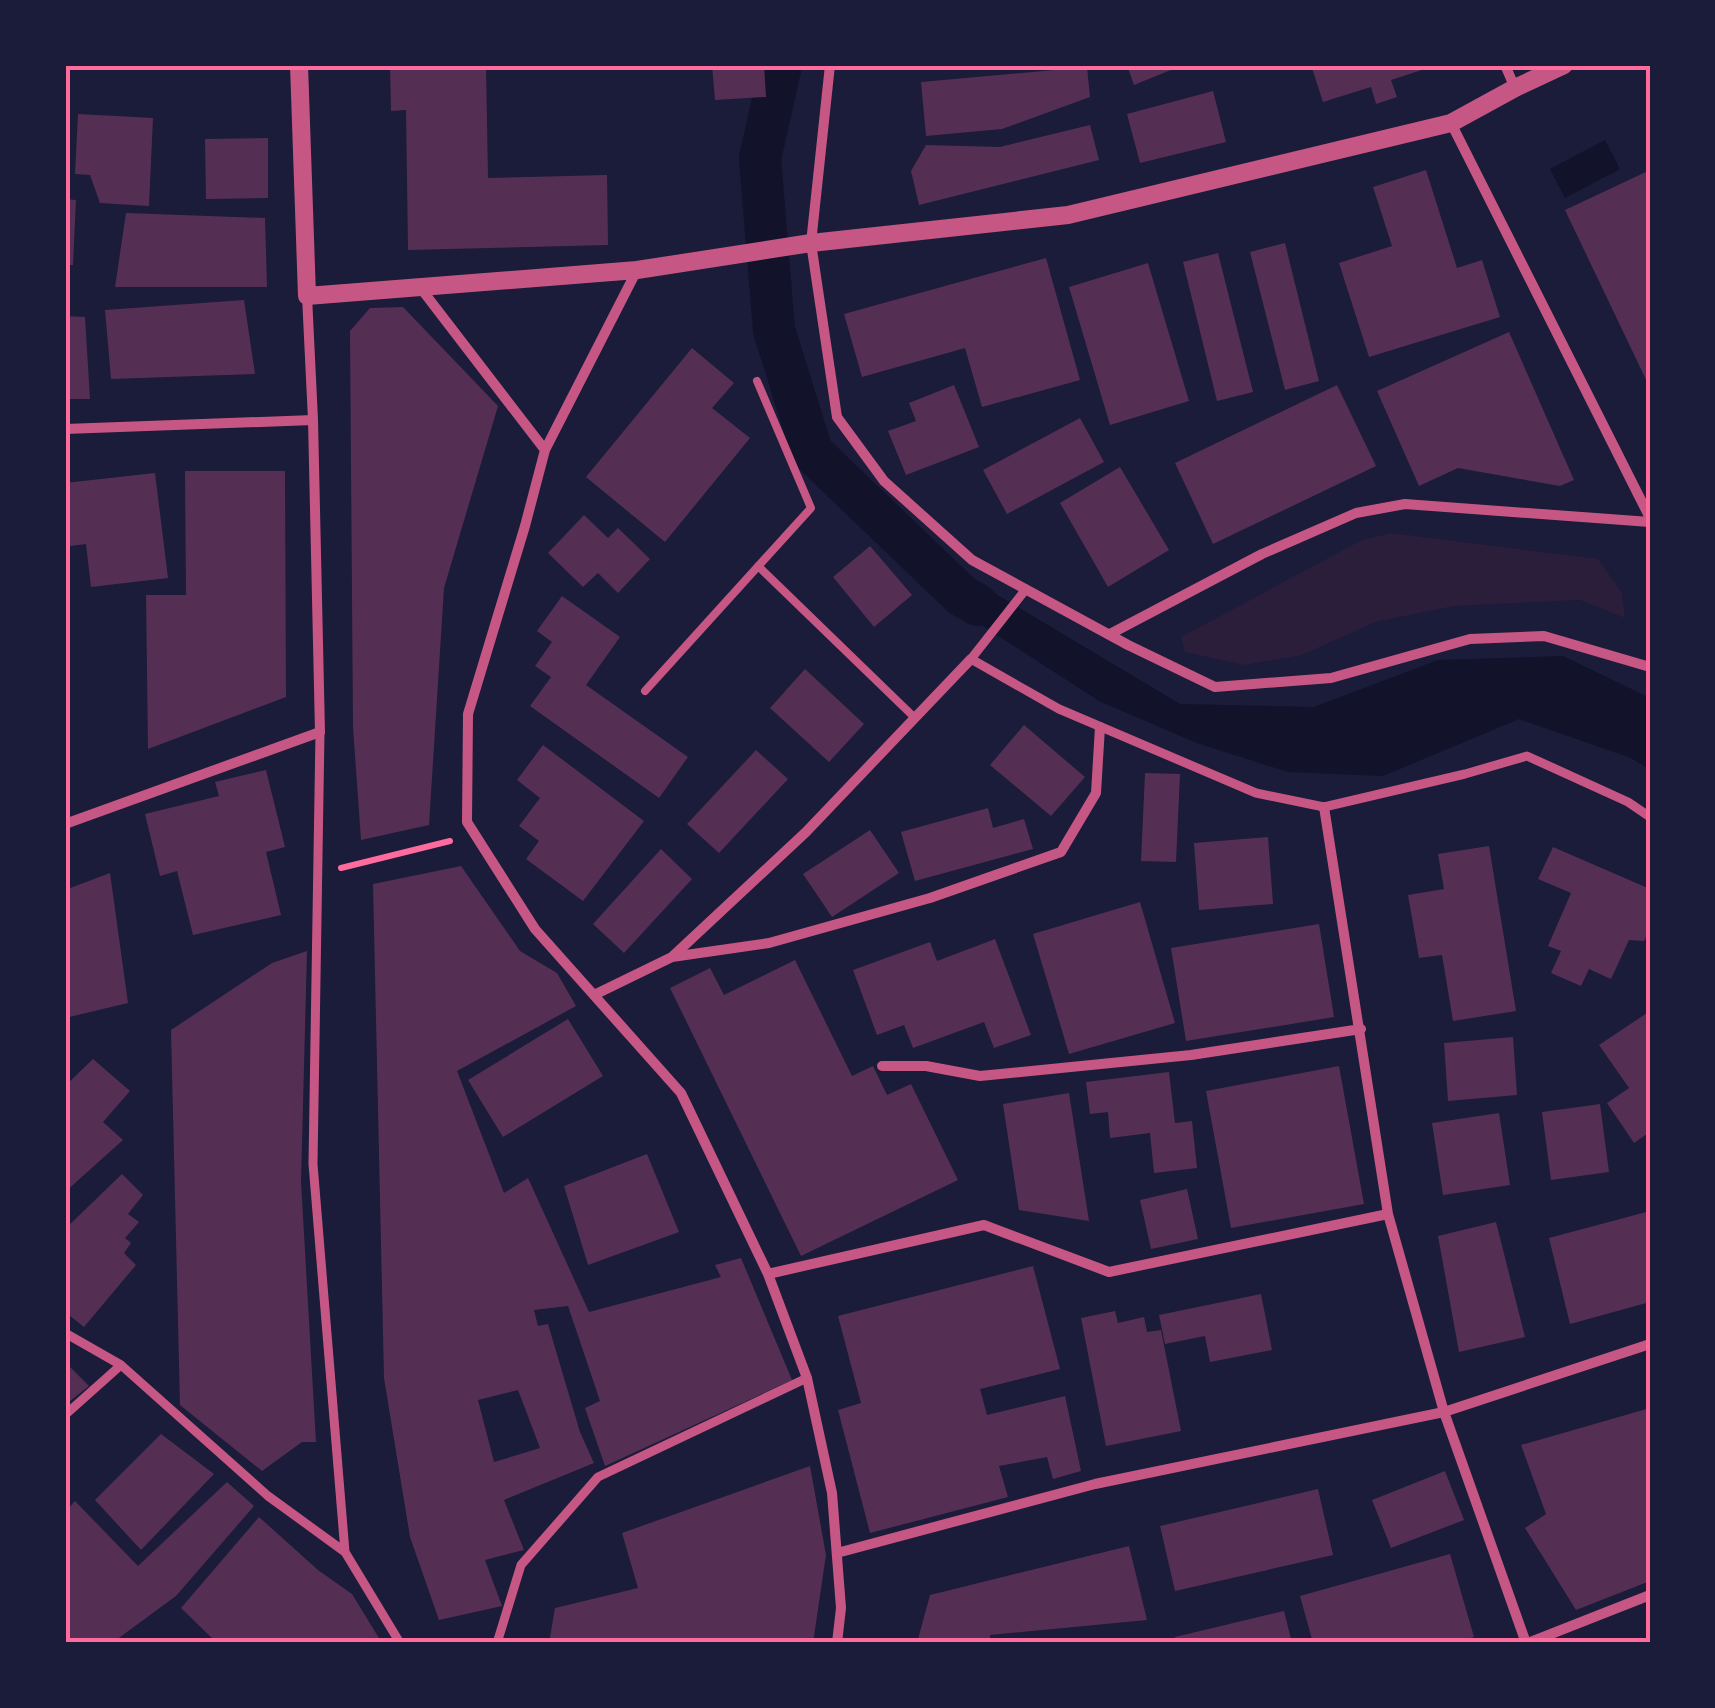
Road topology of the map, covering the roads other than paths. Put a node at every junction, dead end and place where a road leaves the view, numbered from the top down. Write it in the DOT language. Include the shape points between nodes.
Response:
graph roads {
  1 [pos="299,65"];
  2 [pos="830,65"];
  3 [pos="1505,65"];
  4 [pos="1564,65"];
  5 [pos="1515,88"];
  6 [pos="1451,123"];
  7 [pos="811,243"];
  8 [pos="637,270"];
  9 [pos="418,286"];
  10 [pos="307,296"];
  11 [pos="757,381"];
  12 [pos="314,420"];
  13 [pos="65,429"];
  14 [pos="546,450"];
  15 [pos="1650,520"];
  16 [pos="758,566"];
  17 [pos="1026,589"];
  18 [pos="1110,634"];
  19 [pos="971,659"];
  20 [pos="1650,668"];
  21 [pos="645,691"];
  22 [pos="915,718"];
  23 [pos="1100,727"];
  24 [pos="320,732"];
  25 [pos="1324,807"];
  26 [pos="1650,817"];
  27 [pos="65,824"];
  28 [pos="672,957"];
  29 [pos="594,995"];
  30 [pos="1360,1029"];
  31 [pos="882,1066"];
  32 [pos="1388,1214"];
  33 [pos="768,1274"];
  34 [pos="65,1333"];
  35 [pos="1650,1344"];
  36 [pos="122,1365"];
  37 [pos="807,1378"];
  38 [pos="1444,1412"];
  39 [pos="65,1415"];
  40 [pos="345,1552"];
  41 [pos="837,1552"];
  42 [pos="1650,1594"];
  43 [pos="400,1643"];
  44 [pos="497,1643"];
  45 [pos="837,1643"];
  46 [pos="1527,1643"];
  1 -- 10 [label="street"];
  2 -- 7 [label="street"];
  3 -- 5 [label="street"];
  4 -- 5 [label="street"];
  5 -- 6 [label="street"];
  6 -- 7 [label="street" via="1068,215"];
  6 -- 15 [label="street"];
  7 -- 8 [label="street"];
  7 -- 17 [label="street" via="837,417 884,481 972,560"];
  8 -- 9 [label="street"];
  8 -- 14 [label="street"];
  9 -- 10 [label="street"];
  9 -- 14 [label="street"];
  10 -- 12 [label="street"];
  11 -- 16 [label="lane" via="811,508"];
  12 -- 13 [label="street"];
  12 -- 24 [label="street"];
  14 -- 29 [label="street" via="468,714 467,822 536,929"];
  15 -- 18 [label="street" via="1405,504 1356,513"];
  16 -- 21 [label="lane"];
  16 -- 22 [label="lane"];
  17 -- 18 [label="street"];
  17 -- 19 [label="street"];
  18 -- 20 [label="street" via="1215,687 1330,678 1470,639 1544,636"];
  19 -- 22 [label="street"];
  19 -- 23 [label="street"];
  22 -- 28 [label="street"];
  23 -- 25 [label="street" via="1256,793"];
  23 -- 28 [label="street" via="1096,793 1062,852 769,943"];
  24 -- 27 [label="street"];
  24 -- 40 [label="street" via="313,1164"];
  25 -- 26 [label="street" via="1527,756"];
  25 -- 30 [label="street"];
  28 -- 29 [label="street"];
  29 -- 33 [label="street" via="681,1093"];
  30 -- 31 [label="street" via="1191,1056 980,1076"];
  30 -- 32 [label="street"];
  32 -- 33 [label="street" via="1108,1272 984,1224"];
  32 -- 38 [label="street"];
  33 -- 37 [label="street"];
  34 -- 36 [label="street"];
  35 -- 38 [label="street"];
  36 -- 39 [label="street"];
  36 -- 40 [label="street" via="268,1496"];
  37 -- 41 [label="street" via="832,1493"];
  37 -- 44 [label="street" via="598,1476 521,1565"];
  38 -- 41 [label="street" via="1095,1484"];
  38 -- 46 [label="street"];
  40 -- 43 [label="street"];
  41 -- 45 [label="street"];
  42 -- 46 [label="street"];
}
